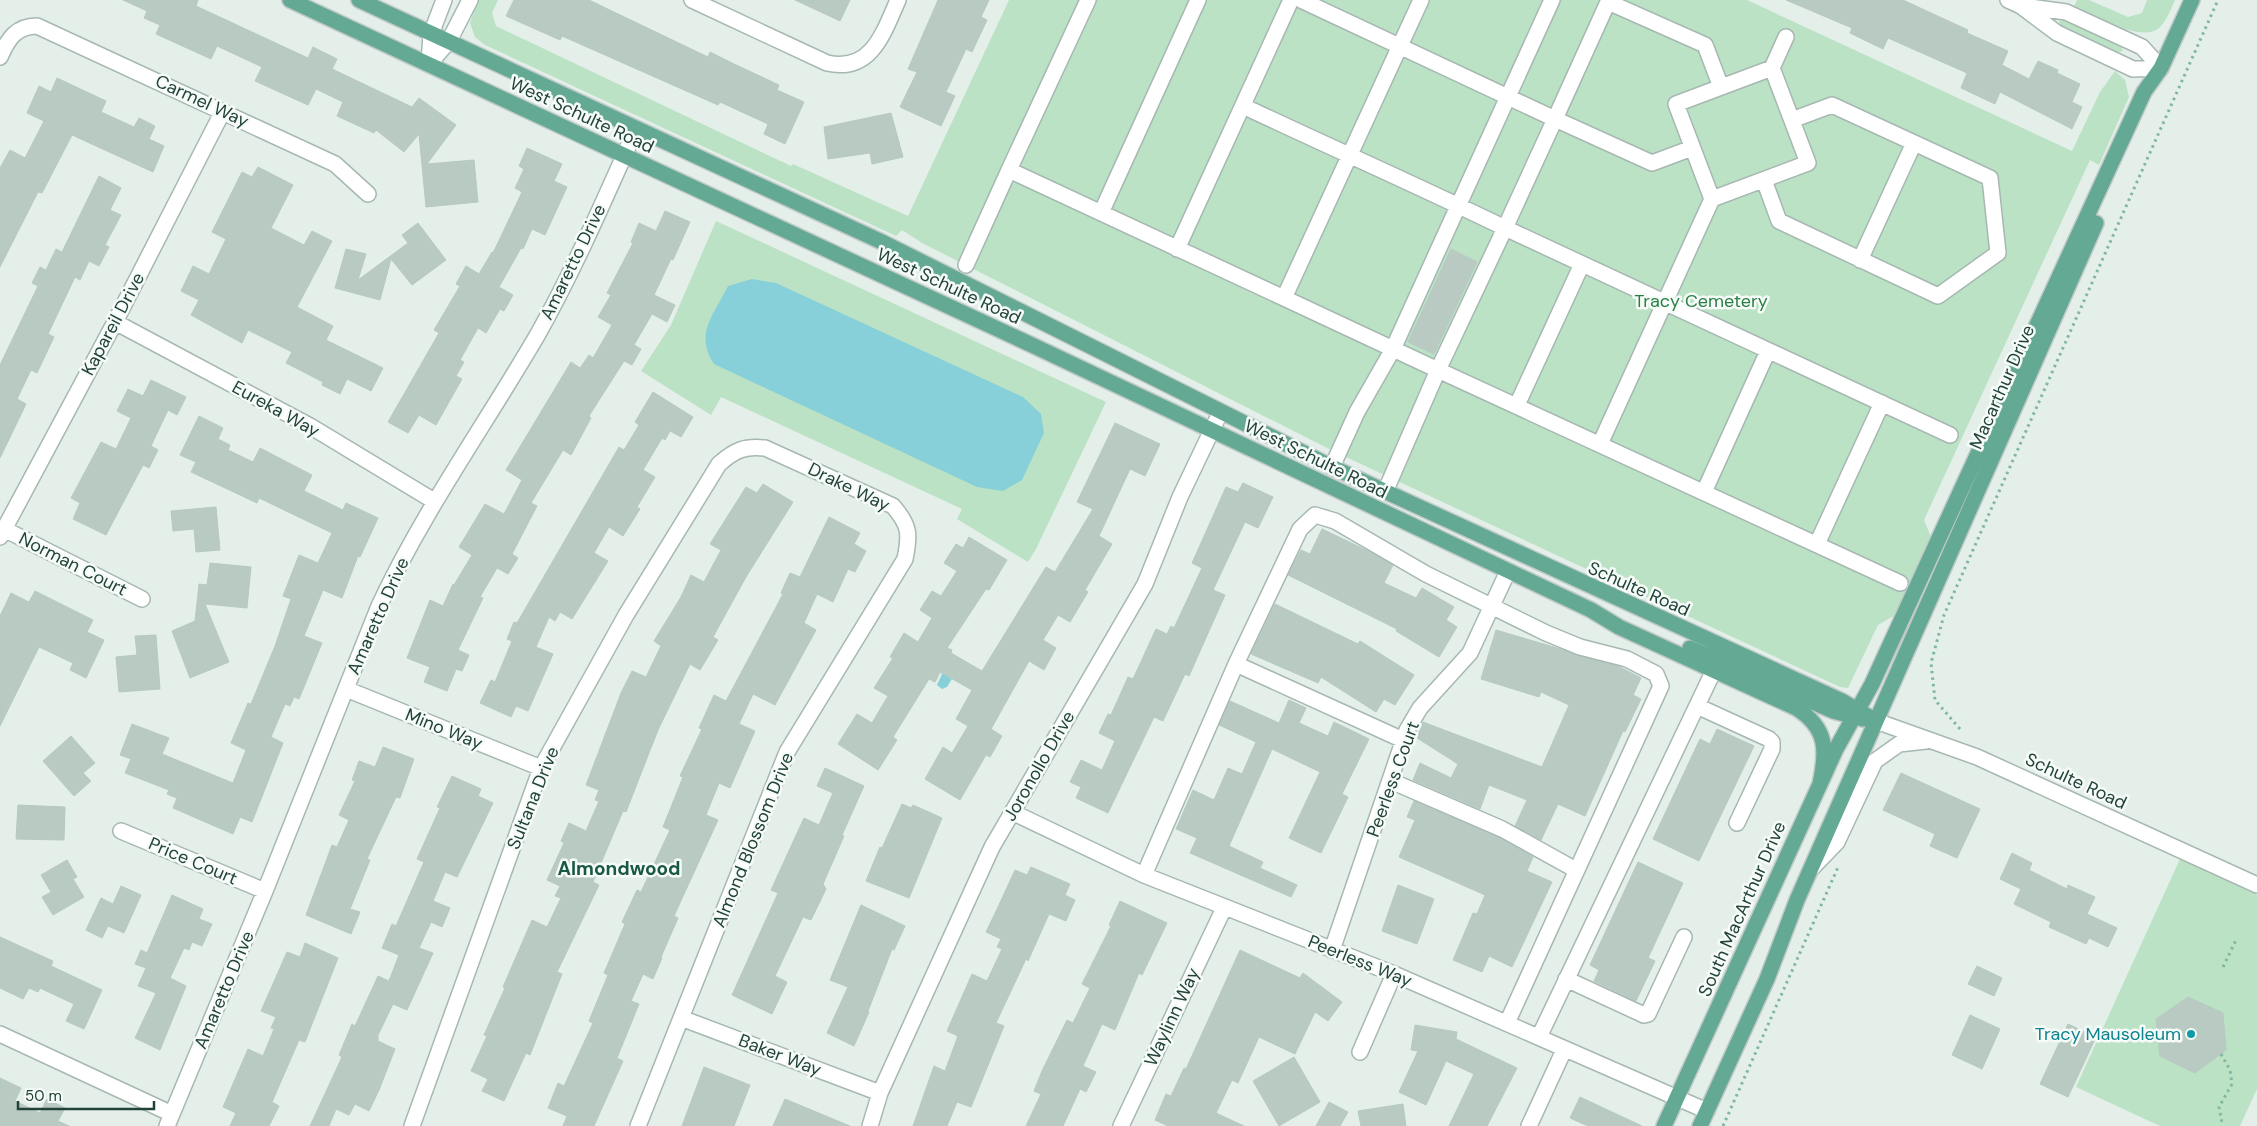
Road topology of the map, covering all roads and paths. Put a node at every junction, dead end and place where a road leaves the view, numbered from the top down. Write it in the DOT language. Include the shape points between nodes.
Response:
graph roads {
  1 [pos="290,0"];
  2 [pos="359,0"];
  3 [pos="444,0"];
  4 [pos="470,0"];
  5 [pos="692,0"];
  6 [pos="898,0"];
  7 [pos="1088,0"];
  8 [pos="1198,0"];
  9 [pos="1291,0"];
  10 [pos="1301,0"];
  11 [pos="1421,0"];
  12 [pos="1552,0"];
  13 [pos="2192,0"];
  14 [pos="2218,0"];
  15 [pos="1608,1"];
  16 [pos="2018,2"];
  17 [pos="431,34"];
  18 [pos="1786,37"];
  19 [pos="449,42"];
  20 [pos="1400,46"];
  21 [pos="0,57"];
  22 [pos="429,64"];
  23 [pos="1772,68"];
  24 [pos="2161,68"];
  25 [pos="1721,87"];
  26 [pos="1508,96"];
  27 [pos="1243,106"];
  28 [pos="223,111"];
  29 [pos="1555,119"];
  30 [pos="1792,120"];
  31 [pos="636,129"];
  32 [pos="1914,143"];
  33 [pos="1692,148"];
  34 [pos="624,155"];
  35 [pos="1349,155"];
  36 [pos="1009,170"];
  37 [pos="1764,180"];
  38 [pos="368,194"];
  39 [pos="1712,200"];
  40 [pos="1458,205"];
  41 [pos="1100,213"];
  42 [pos="1505,228"];
  43 [pos="1177,249"];
  44 [pos="1860,260"];
  45 [pos="1582,264"];
  46 [pos="966,265"];
  47 [pos="1284,298"];
  48 [pos="1665,302"];
  49 [pos="115,322"];
  50 [pos="1392,348"];
  51 [pos="1768,351"];
  52 [pos="1438,370"];
  53 [pos="1882,403"];
  54 [pos="1517,405"];
  55 [pos="1220,413"];
  56 [pos="1212,430"];
  57 [pos="1950,435"];
  58 [pos="1600,444"];
  59 [pos="740,449"];
  60 [pos="1332,467"];
  61 [pos="1385,492"];
  62 [pos="1704,492"];
  63 [pos="434,501"];
  64 [pos="2,533"];
  65 [pos="1817,544"];
  66 [pos="899,570"];
  67 [pos="1508,571"];
  68 [pos="1900,583"];
  69 [pos="142,599"];
  70 [pos="1493,606"];
  71 [pos="1591,610"];
  72 [pos="1236,664"];
  73 [pos="1714,670"];
  74 [pos="346,689"];
  75 [pos="1697,706"];
  76 [pos="1856,714"];
  77 [pos="1876,722"];
  78 [pos="1960,729"];
  79 [pos="1403,740"];
  80 [pos="1937,742"];
  81 [pos="542,768"];
  82 [pos="1391,781"];
  83 [pos="1820,784"];
  84 [pos="1012,812"];
  85 [pos="1737,823"];
  86 [pos="121,831"];
  87 [pos="1839,864"];
  88 [pos="1811,869"];
  89 [pos="1576,870"];
  90 [pos="1144,875"];
  91 [pos="2257,885"];
  92 [pos="265,891"];
  93 [pos="1224,908"];
  94 [pos="1684,937"];
  95 [pos="2236,940"];
  96 [pos="1332,950"];
  97 [pos="2223,968"];
  98 [pos="1394,974"];
  99 [pos="1566,979"];
  100 [pos="681,1018"];
  101 [pos="1507,1023"];
  102 [pos="0,1034"];
  103 [pos="1539,1037"];
  104 [pos="1564,1050"];
  105 [pos="1360,1052"];
  106 [pos="2221,1054"];
  107 [pos="880,1093"];
  108 [pos="1677,1098"];
  109 [pos="1707,1111"];
  110 [pos="170,1120"];
  111 [pos="2222,1123"];
  112 [pos="412,1126"];
  113 [pos="638,1126"];
  114 [pos="870,1126"];
  115 [pos="1121,1126"];
  116 [pos="1530,1126"];
  117 [pos="1664,1126"];
  118 [pos="1700,1126"];
  119 [pos="1724,1126"];
  1 -- 22 [label="main road, West Schulte Road"];
  2 -- 17 [label="main road, West Schulte Road"];
  3 -- 17 [label="street"];
  4 -- 19 [label="street"];
  5 -- 6 [label="street" via="827,63 841,66 858,63 871,52"];
  7 -- 36 [label="street"];
  8 -- 41 [label="street"];
  9 -- 27 [label="street"];
  10 -- 20 [label="street"];
  11 -- 20 [label="street"];
  12 -- 26 [label="street"];
  13 -- 24 [label="main road, Macarthur Drive"];
  14 -- 78 [label="path" via="1944,614 1931,663 1935,700"];
  15 -- 25 [label="street" via="1705,46"];
  15 -- 29 [label="street"];
  16 -- 24 [label="street" via="2066,12 2142,47"];
  16 -- 24 [label="street" via="2056,33 2133,69"];
  17 -- 19 [label="main road, West Schulte Road"];
  17 -- 22 [label="street"];
  18 -- 23 [label="street"];
  19 -- 22 [label="street"];
  19 -- 31 [label="main road, West Schulte Road"];
  20 -- 26 [label="street"];
  20 -- 35 [label="street"];
  21 -- 28 [label="street, Carmel Way" via="6,42 16,31 26,26 37,26"];
  22 -- 34 [label="main road, West Schulte Road"];
  23 -- 25 [label="street"];
  23 -- 30 [label="street"];
  24 -- 76 [label="main road, Macarthur Drive" via="2144,92"];
  24 -- 77 [label="main road, Macarthur Drive" via="2153,96"];
  25 -- 33 [label="street" via="1676,104"];
  26 -- 29 [label="street"];
  26 -- 40 [label="street"];
  27 -- 35 [label="street"];
  27 -- 43 [label="street"];
  28 -- 38 [label="street, Carmel Way" via="334,164"];
  28 -- 49 [label="street, Kapareil Drive"];
  29 -- 33 [label="street" via="1652,163"];
  29 -- 42 [label="street"];
  30 -- 32 [label="street" via="1832,105"];
  30 -- 37 [label="street" via="1808,163"];
  31 -- 34 [label="street, Amaretto Drive"];
  31 -- 55 [label="main road, West Schulte Road" via="882,242"];
  32 -- 44 [label="street"];
  32 -- 44 [label="street" via="1990,178 1998,253 1938,296"];
  33 -- 39 [label="street"];
  34 -- 56 [label="main road, West Schulte Road"];
  34 -- 63 [label="street, Amaretto Drive" via="555,303"];
  35 -- 40 [label="street"];
  35 -- 47 [label="street"];
  36 -- 41 [label="street"];
  36 -- 46 [label="street"];
  37 -- 39 [label="street"];
  37 -- 44 [label="street" via="1779,221"];
  39 -- 48 [label="street"];
  40 -- 42 [label="street"];
  40 -- 50 [label="street"];
  41 -- 43 [label="street"];
  42 -- 45 [label="street"];
  42 -- 52 [label="street"];
  43 -- 47 [label="street"];
  45 -- 48 [label="street"];
  45 -- 54 [label="street"];
  47 -- 50 [label="street"];
  48 -- 51 [label="street"];
  48 -- 58 [label="street"];
  49 -- 63 [label="street, Eureka Way" via="310,426"];
  49 -- 64 [label="street, Kapareil Drive"];
  50 -- 52 [label="street"];
  50 -- 60 [label="street"];
  51 -- 53 [label="street"];
  51 -- 62 [label="street"];
  52 -- 54 [label="street"];
  52 -- 61 [label="street"];
  53 -- 57 [label="street"];
  53 -- 65 [label="street"];
  54 -- 58 [label="street"];
  55 -- 56 [label="street, Joronollo Drive"];
  55 -- 60 [label="main road, West Schulte Road"];
  56 -- 67 [label="main road, West Schulte Road"];
  56 -- 84 [label="street, Joronollo Drive" via="1180,497 1145,584"];
  58 -- 62 [label="street"];
  59 -- 66 [label="street, Drake Way" via="749,446 765,448 893,506 905,520 909,538 906,559"];
  59 -- 81 [label="street, Sultana Drive" via="719,464 626,616"];
  60 -- 61 [label="main road, West Schulte Road"];
  61 -- 76 [label="main road, Schulte Road"];
  62 -- 65 [label="street"];
  63 -- 74 [label="street, Amaretto Drive" via="398,566"];
  64 -- 69 [label="street, Norman Court"];
  65 -- 68 [label="street"];
  66 -- 100 [label="street, Almond Blossom Drive" via="788,752"];
  67 -- 70 [label="street, Peerless Court"];
  67 -- 71 [label="main road, West Schulte Road"];
  70 -- 72 [label="street" via="1426,574 1335,522 1315,515 1300,529"];
  70 -- 79 [label="street, Peerless Court" via="1470,653 1420,708"];
  70 -- 89 [label="street" via="1580,646 1627,659 1656,674 1661,686"];
  71 -- 73 [label="main road" via="1619,627"];
  71 -- 76 [label="main road, Schulte Road" via="1623,619"];
  72 -- 79 [label="street"];
  72 -- 90 [label="street"];
  73 -- 75 [label="street"];
  73 -- 83 [label="main road" via="1796,708 1812,720 1820,730 1825,746"];
  74 -- 81 [label="street, Mino Way"];
  74 -- 92 [label="street, Amaretto Drive"];
  75 -- 85 [label="street" via="1772,742 1772,749"];
  75 -- 99 [label="street"];
  76 -- 77 [label="main road, Schulte Road"];
  76 -- 83 [label="main road, South MacArthur Drive"];
  77 -- 80 [label="street, Schulte Road"];
  77 -- 88 [label="main road"];
  79 -- 82 [label="street, Peerless Court"];
  80 -- 88 [label="street" via="1899,744 1875,761 1837,842"];
  80 -- 91 [label="street, Schulte Road" via="2004,769"];
  81 -- 112 [label="street, Sultana Drive"];
  82 -- 89 [label="street" via="1502,829"];
  82 -- 96 [label="street, Peerless Court"];
  83 -- 108 [label="main road, South MacArthur Drive"];
  84 -- 90 [label="street, Peerless Way"];
  84 -- 107 [label="street, Joronollo Drive" via="992,847"];
  86 -- 92 [label="street, Price Court"];
  87 -- 119 [label="path"];
  88 -- 109 [label="main road" via="1767,979"];
  89 -- 101 [label="street"];
  90 -- 93 [label="street, Peerless Way"];
  92 -- 110 [label="street, Amaretto Drive"];
  93 -- 96 [label="street, Peerless Way"];
  93 -- 115 [label="street, Waylinn Way"];
  94 -- 99 [label="street" via="1648,1014"];
  95 -- 97 [label="path"];
  96 -- 98 [label="street, Peerless Way"];
  98 -- 101 [label="street, Peerless Way"];
  98 -- 105 [label="street"];
  99 -- 103 [label="street"];
  100 -- 107 [label="street, Baker Way"];
  100 -- 113 [label="street, Almond Blossom Drive"];
  101 -- 103 [label="street, Peerless Way"];
  102 -- 110 [label="street"];
  103 -- 104 [label="street, Peerless Way"];
  104 -- 108 [label="street, Peerless Way"];
  104 -- 116 [label="street"];
  106 -- 111 [label="path" via="2230,1070 2232,1084 2219,1107"];
  107 -- 114 [label="street, Joronollo Drive"];
  108 -- 109 [label="street, Peerless Way"];
  108 -- 117 [label="main road, South MacArthur Drive"];
  109 -- 118 [label="main road"];
}
